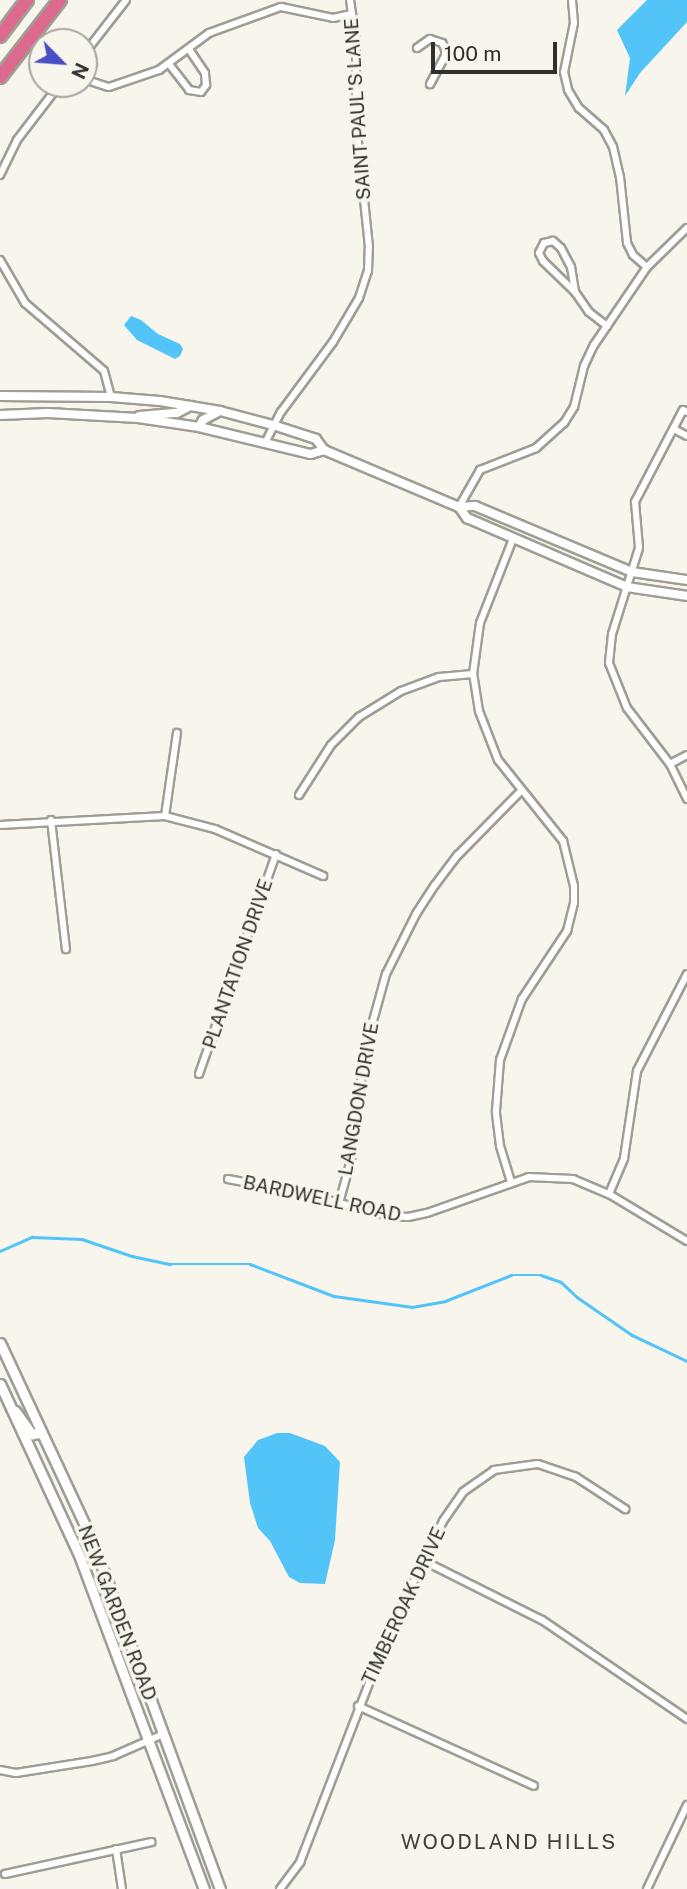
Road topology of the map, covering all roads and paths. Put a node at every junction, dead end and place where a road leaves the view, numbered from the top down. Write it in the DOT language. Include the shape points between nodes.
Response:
graph roads {
  1 [pos="27,0"];
  2 [pos="60,0"];
  3 [pos="125,0"];
  4 [pos="350,0"];
  5 [pos="571,0"];
  6 [pos="352,14"];
  7 [pos="0,36"];
  8 [pos="98,36"];
  9 [pos="417,48"];
  10 [pos="189,49"];
  11 [pos="169,64"];
  12 [pos="0,77"];
  13 [pos="98,83"];
  14 [pos="430,84"];
  15 [pos="49,98"];
  16 [pos="0,175"];
  17 [pos="687,228"];
  18 [pos="0,260"];
  19 [pos="647,267"];
  20 [pos="575,292"];
  21 [pos="607,326"];
  22 [pos="0,396"];
  23 [pos="111,397"];
  24 [pos="190,406"];
  25 [pos="220,411"];
  26 [pos="687,412"];
  27 [pos="0,415"];
  28 [pos="130,418"];
  29 [pos="274,425"];
  30 [pos="199,427"];
  31 [pos="674,429"];
  32 [pos="687,436"];
  33 [pos="266,441"];
  34 [pos="324,450"];
  35 [pos="459,507"];
  36 [pos="513,539"];
  37 [pos="632,572"];
  38 [pos="687,580"];
  39 [pos="627,587"];
  40 [pos="687,596"];
  41 [pos="473,674"];
  42 [pos="177,733"];
  43 [pos="687,755"];
  44 [pos="670,764"];
  45 [pos="521,791"];
  46 [pos="299,795"];
  47 [pos="687,799"];
  48 [pos="165,816"];
  49 [pos="51,820"];
  50 [pos="0,825"];
  51 [pos="276,854"];
  52 [pos="323,876"];
  53 [pos="66,949"];
  54 [pos="687,974"];
  55 [pos="679,994"];
  56 [pos="687,998"];
  57 [pos="199,1074"];
  58 [pos="228,1180"];
  59 [pos="511,1182"];
  60 [pos="609,1194"];
  61 [pos="339,1203"];
  62 [pos="687,1241"];
  63 [pos="0,1343"];
  64 [pos="0,1357"];
  65 [pos="0,1384"];
  66 [pos="17,1384"];
  67 [pos="11,1408"];
  68 [pos="41,1433"];
  69 [pos="31,1451"];
  70 [pos="63,1477"];
  71 [pos="625,1510"];
  72 [pos="424,1562"];
  73 [pos="144,1682"];
  74 [pos="128,1689"];
  75 [pos="358,1706"];
  76 [pos="687,1719"];
  77 [pos="163,1734"];
  78 [pos="147,1740"];
  79 [pos="0,1770"];
  80 [pos="534,1786"];
  81 [pos="687,1805"];
  82 [pos="152,1842"];
  83 [pos="116,1849"];
  84 [pos="5,1874"];
  85 [pos="122,1889"];
  86 [pos="204,1889"];
  87 [pos="220,1889"];
  88 [pos="280,1889"];
  89 [pos="648,1889"];
  1 -- 7 [label="highway"];
  2 -- 12 [label="highway"];
  3 -- 8 [label="street"];
  4 -- 6 [label="street, SAINT PAUL'S LANE"];
  5 -- 19 [label="street" via="574,23 564,72 568,90 613,147 627,243"];
  6 -- 10 [label="street" via="333,18 281,6 209,33"];
  6 -- 29 [label="street, SAINT PAUL'S LANE" via="369,271 333,342"];
  9 -- 14 [label="street" via="430,39 445,49"];
  10 -- 11 [label="street"];
  10 -- 11 [label="street" via="205,74 201,92 189,90"];
  11 -- 13 [label="street" via="109,87"];
  15 -- 16 [label="street" via="17,139"];
  17 -- 19 [label="street"];
  18 -- 23 [label="street" via="25,303 104,371"];
  19 -- 21 [label="street"];
  20 -- 20 [label="street" via="571,267 561,248 553,241 544,243 540,257"];
  20 -- 21 [label="street" via="582,305"];
  21 -- 35 [label="street" via="588,356 574,407 564,423 536,449 480,470"];
  22 -- 23 [label="street"];
  23 -- 24 [label="street"];
  24 -- 25 [label="street"];
  24 -- 28 [label="street" via="177,413"];
  25 -- 29 [label="street"];
  25 -- 30 [label="street" via="203,419"];
  26 -- 31 [label="street" via="683,410"];
  27 -- 28 [label="street"];
  28 -- 30 [label="street"];
  29 -- 33 [label="street, SAINT PAUL'S LANE"];
  29 -- 34 [label="street" via="316,439"];
  30 -- 33 [label="street"];
  31 -- 32 [label="street"];
  31 -- 37 [label="street" via="635,502 639,548"];
  33 -- 34 [label="street" via="312,454"];
  34 -- 35 [label="street"];
  35 -- 36 [label="street" via="467,518"];
  35 -- 37 [label="street" via="475,506"];
  36 -- 39 [label="street"];
  36 -- 41 [label="street" via="480,623"];
  37 -- 38 [label="street"];
  37 -- 39 [label="street"];
  39 -- 40 [label="street"];
  39 -- 44 [label="street" via="612,634 609,663 627,708"];
  41 -- 45 [label="street" via="489,739"];
  41 -- 46 [label="street" via="439,677 379,704 331,745"];
  42 -- 48 [label="street"];
  43 -- 44 [label="street"];
  44 -- 47 [label="street"];
  45 -- 59 [label="street" via="563,841 574,903 563,938 522,999 500,1060 496,1111"];
  45 -- 61 [label="street, LANGDON DRIVE" via="435,884 386,974 365,1050 351,1160"];
  48 -- 49 [label="street"];
  48 -- 51 [label="street" via="215,829"];
  49 -- 50 [label="street"];
  49 -- 53 [label="street"];
  51 -- 52 [label="street"];
  51 -- 57 [label="street, PLANTATION DRIVE"];
  54 -- 55 [label="street"];
  55 -- 56 [label="street"];
  55 -- 60 [label="street" via="637,1071 624,1158"];
  58 -- 61 [label="street, BARDWELL ROAD"];
  59 -- 60 [label="street, BARDWELL ROAD" via="543,1176 573,1179"];
  59 -- 61 [label="street, BARDWELL ROAD" via="408,1217"];
  60 -- 62 [label="street, BARDWELL ROAD"];
  63 -- 66 [label="main road, NEW GARDEN ROAD"];
  64 -- 66 [label="main road"];
  65 -- 67 [label="main road, NEW GARDEN ROAD"];
  66 -- 68 [label="main road, NEW GARDEN ROAD"];
  67 -- 68 [label="main road" via="32,1434"];
  67 -- 69 [label="main road, NEW GARDEN ROAD"];
  68 -- 70 [label="main road, NEW GARDEN ROAD"];
  69 -- 70 [label="main road" via="41,1447"];
  69 -- 74 [label="main road, NEW GARDEN ROAD" via="79,1555"];
  70 -- 73 [label="main road, NEW GARDEN ROAD" via="93,1542"];
  71 -- 72 [label="street, TIMBEROAK DRIVE" via="558,1468 506,1466 478,1479 464,1492"];
  72 -- 75 [label="street, TIMBEROAK DRIVE"];
  72 -- 76 [label="street" via="542,1620"];
  73 -- 74 [label="main road"];
  73 -- 77 [label="main road, NEW GARDEN ROAD"];
  74 -- 78 [label="main road, NEW GARDEN ROAD"];
  75 -- 80 [label="street"];
  75 -- 88 [label="street, TIMBEROAK DRIVE" via="300,1862"];
  77 -- 78 [label="street"];
  77 -- 87 [label="main road, NEW GARDEN ROAD"];
  78 -- 79 [label="street" via="92,1761 16,1773"];
  78 -- 86 [label="main road, NEW GARDEN ROAD"];
  81 -- 89 [label="street"];
  82 -- 83 [label="street"];
  83 -- 84 [label="street"];
  83 -- 85 [label="street"];
}
